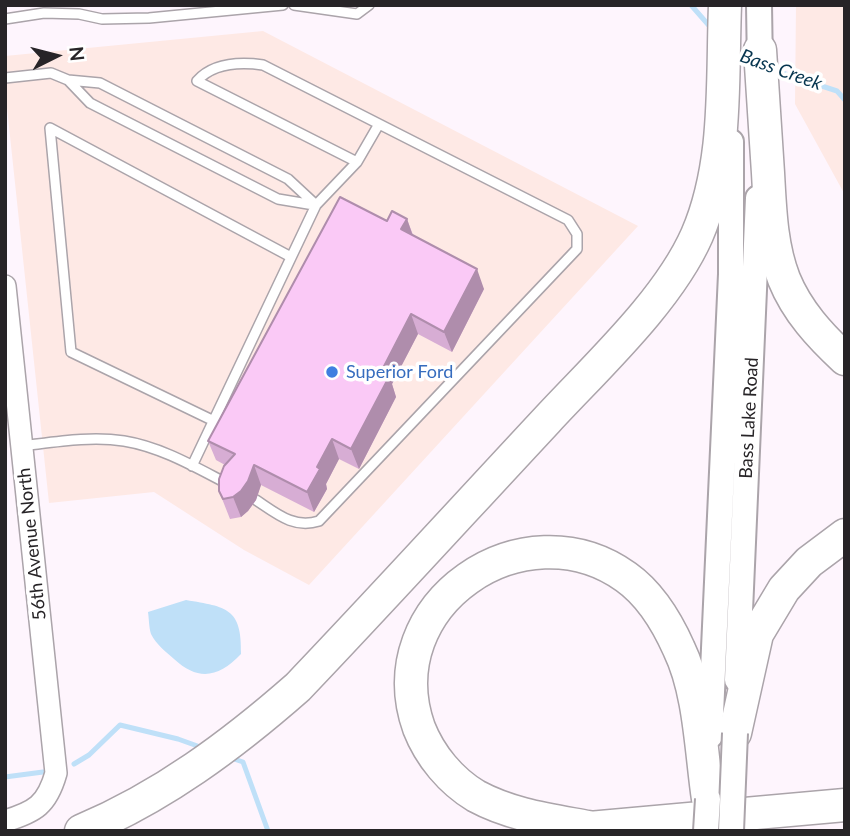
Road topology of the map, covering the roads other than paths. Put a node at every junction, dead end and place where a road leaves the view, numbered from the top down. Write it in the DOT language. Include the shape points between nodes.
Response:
graph roads {
  1 [pos="283,5"];
  2 [pos="295,5"];
  3 [pos="369,5"];
  4 [pos="726,5"];
  5 [pos="759,5"];
  6 [pos="43,9"];
  7 [pos="5,19"];
  8 [pos="760,50"];
  9 [pos="5,78"];
  10 [pos="68,80"];
  11 [pos="379,124"];
  12 [pos="356,162"];
  13 [pos="316,205"];
  14 [pos="292,257"];
  15 [pos="5,286"];
  16 [pos="845,359"];
  17 [pos="12,414"];
  18 [pos="214,421"];
  19 [pos="22,446"];
  20 [pos="192,466"];
  21 [pos="231,486"];
  22 [pos="256,500"];
  23 [pos="845,535"];
  24 [pos="715,734"];
  25 [pos="708,799"];
  26 [pos="845,805"];
  27 [pos="5,821"];
  28 [pos="577,829"];
  29 [pos="80,831"];
  30 [pos="706,831"];
  31 [pos="730,831"];
  1 -- 6 [label="lane" via="102,19"];
  2 -- 3 [label="lane" via="357,14"];
  4 -- 24 [label="main road, Bass Lake Road" via="731,274"];
  4 -- 29 [label="highway" via="720,152 713,190 696,237 662,292 298,687 191,771"];
  5 -- 8 [label="main road, Bass Lake Road"];
  6 -- 7 [label="lane"];
  8 -- 16 [label="highway" via="776,253 799,308"];
  8 -- 24 [label="main road, Bass Lake Road" via="754,306"];
  9 -- 10 [label="lane" via="51,74"];
  10 -- 13 [label="lane" via="90,103 278,199"];
  10 -- 13 [label="lane" via="100,83 288,179"];
  11 -- 12 [label="lane"];
  11 -- 12 [label="lane" via="264,65 213,68 197,81"];
  11 -- 22 [label="lane" via="568,220 577,233 577,249 319,521 290,522"];
  12 -- 13 [label="lane"];
  13 -- 14 [label="lane"];
  14 -- 18 [label="lane"];
  14 -- 18 [label="lane" via="50,128 71,352"];
  15 -- 17 [label="street, 56th Avenue North"];
  17 -- 19 [label="street, 56th Avenue North"];
  18 -- 20 [label="lane"];
  19 -- 20 [label="lane" via="83,439 124,441"];
  19 -- 27 [label="street, 56th Avenue North" via="56,773 45,799 31,813"];
  20 -- 21 [label="lane"];
  23 -- 24 [label="highway" via="809,562 784,589 757,634"];
  24 -- 25 [label="highway"];
  24 -- 28 [label="highway" via="681,652 659,613 627,578 573,554 550,553 513,557 476,572 443,599 421,631 411,691 422,736 446,772 477,796 519,814"];
  24 -- 31 [label="main road, Bass Lake Road, bridge"];
  25 -- 30 [label="main road, bridge"];
  26 -- 28 [label="highway"];
}
